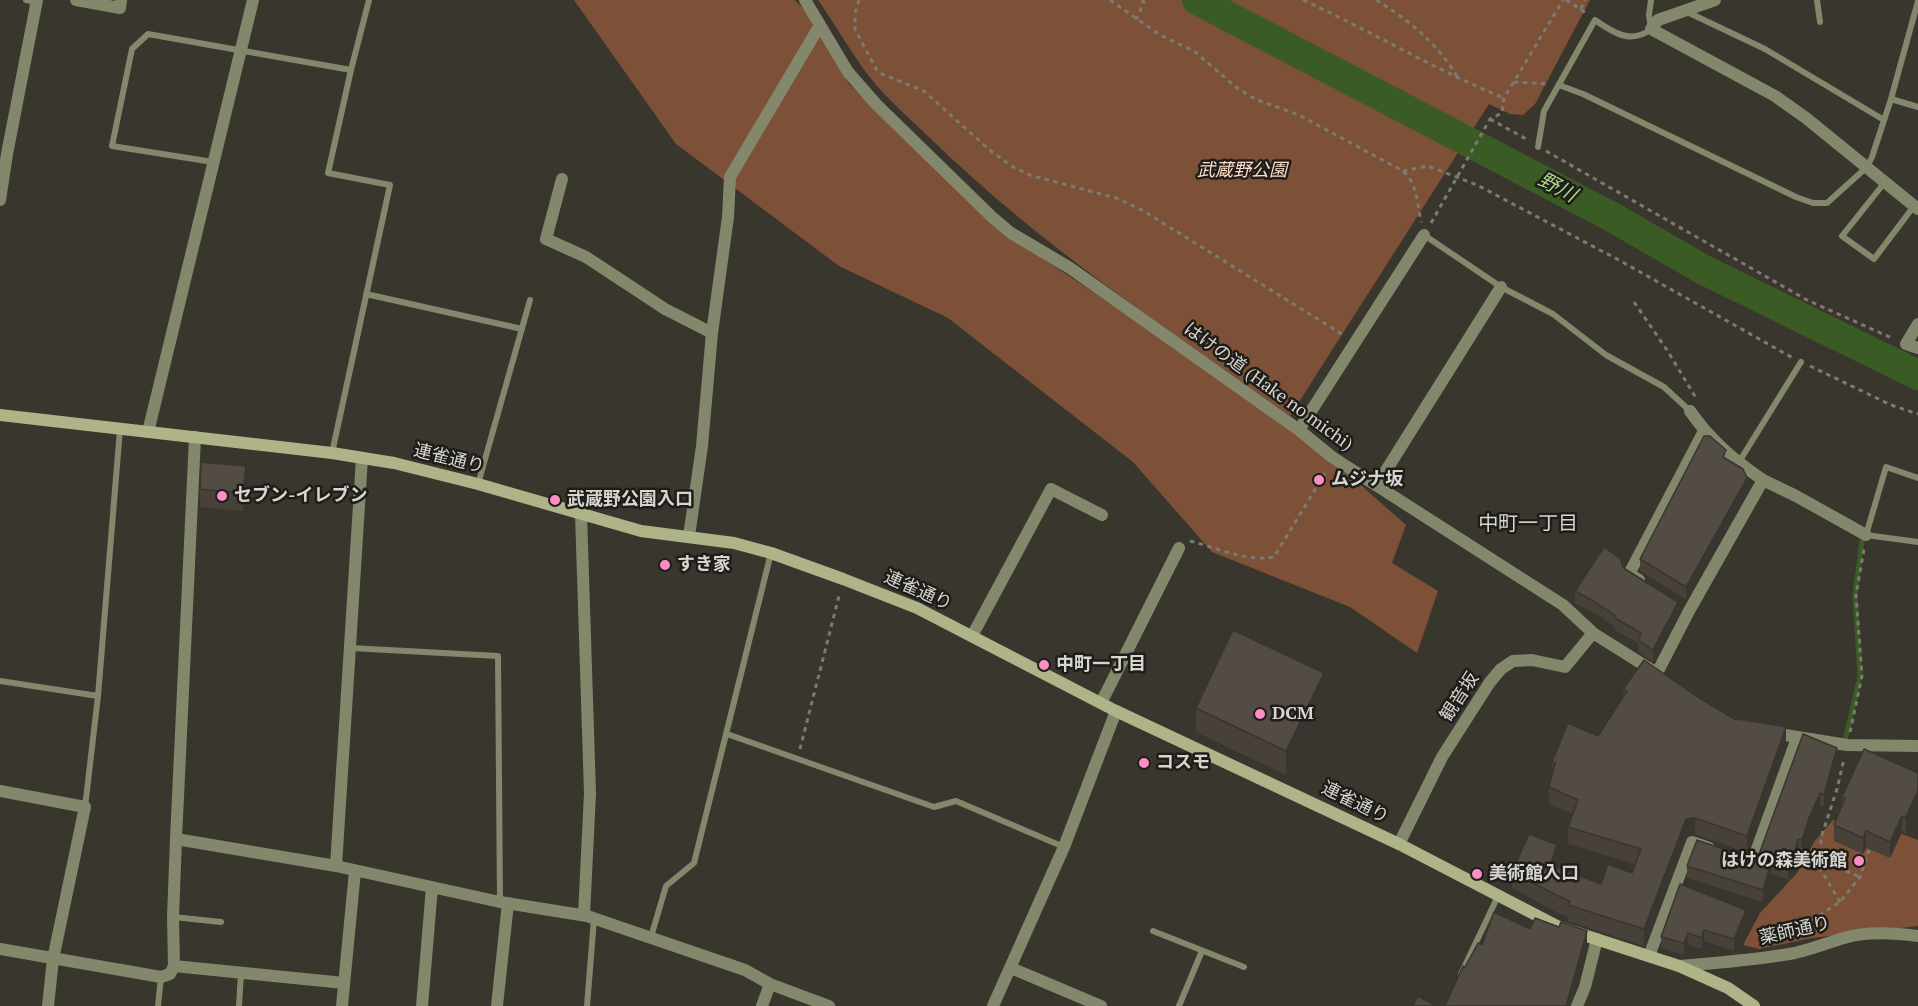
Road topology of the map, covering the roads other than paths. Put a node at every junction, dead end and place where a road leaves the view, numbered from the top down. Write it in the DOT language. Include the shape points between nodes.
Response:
graph roads {
  1 [pos="76,0"];
  2 [pos="121,0"];
  3 [pos="253,0"];
  4 [pos="369,0"];
  5 [pos="805,0"];
  6 [pos="1651,0"];
  7 [pos="1715,0"];
  8 [pos="1817,0"];
  9 [pos="33,1"];
  10 [pos="1918,1"];
  11 [pos="1684,11"];
  12 [pos="1820,22"];
  13 [pos="820,25"];
  14 [pos="1651,29"];
  15 [pos="241,50"];
  16 [pos="351,70"];
  17 [pos="1559,85"];
  18 [pos="1891,99"];
  19 [pos="1918,107"];
  20 [pos="1884,120"];
  21 [pos="1538,147"];
  22 [pos="213,162"];
  23 [pos="1868,167"];
  24 [pos="562,180"];
  25 [pos="1885,182"];
  26 [pos="0,200"];
  27 [pos="1916,207"];
  28 [pos="1424,234"];
  29 [pos="1501,287"];
  30 [pos="366,294"];
  31 [pos="530,300"];
  32 [pos="1918,324"];
  33 [pos="522,329"];
  34 [pos="712,333"];
  35 [pos="1912,346"];
  36 [pos="1801,362"];
  37 [pos="1690,411"];
  38 [pos="0,415"];
  39 [pos="120,429"];
  40 [pos="1299,430"];
  41 [pos="1704,431"];
  42 [pos="148,432"];
  43 [pos="195,437"];
  44 [pos="332,453"];
  45 [pos="362,458"];
  46 [pos="1739,463"];
  47 [pos="1918,478"];
  48 [pos="1763,480"];
  49 [pos="478,484"];
  50 [pos="1377,485"];
  51 [pos="580,514"];
  52 [pos="1102,515"];
  53 [pos="1866,535"];
  54 [pos="689,536"];
  55 [pos="1918,542"];
  56 [pos="1179,548"];
  57 [pos="771,553"];
  58 [pos="1649,586"];
  59 [pos="1593,633"];
  60 [pos="972,636"];
  61 [pos="351,648"];
  62 [pos="0,681"];
  63 [pos="98,696"];
  64 [pos="1101,703"];
  65 [pos="1116,711"];
  66 [pos="1762,731"];
  67 [pos="727,734"];
  68 [pos="1797,738"];
  69 [pos="1918,746"];
  70 [pos="0,791"];
  71 [pos="85,807"];
  72 [pos="176,839"];
  73 [pos="1399,844"];
  74 [pos="1064,847"];
  75 [pos="336,866"];
  76 [pos="356,871"];
  77 [pos="432,887"];
  78 [pos="1498,896"];
  79 [pos="504,903"];
  80 [pos="173,917"];
  81 [pos="589,917"];
  82 [pos="221,922"];
  83 [pos="1153,931"];
  84 [pos="1918,936"];
  85 [pos="651,937"];
  86 [pos="1597,939"];
  87 [pos="0,949"];
  88 [pos="1202,951"];
  89 [pos="1649,956"];
  90 [pos="53,959"];
  91 [pos="174,966"];
  92 [pos="1679,966"];
  93 [pos="1244,967"];
  94 [pos="1011,968"];
  95 [pos="241,973"];
  96 [pos="1460,976"];
  97 [pos="161,977"];
  98 [pos="344,983"];
  99 [pos="770,984"];
  100 [pos="48,1006"];
  101 [pos="159,1006"];
  102 [pos="239,1006"];
  103 [pos="342,1006"];
  104 [pos="422,1006"];
  105 [pos="497,1006"];
  106 [pos="587,1006"];
  107 [pos="762,1006"];
  108 [pos="829,1006"];
  109 [pos="993,1006"];
  110 [pos="1101,1006"];
  111 [pos="1179,1006"];
  112 [pos="1577,1006"];
  113 [pos="1754,1006"];
  1 -- 2 [label="street" via="120,8"];
  3 -- 15 [label="street"];
  4 -- 16 [label="lane"];
  5 -- 13 [label="street, はけの道 (Hake no michi)"];
  6 -- 14 [label="lane"];
  7 -- 11 [label="street"];
  8 -- 12 [label="lane"];
  9 -- 26 [label="street"];
  10 -- 18 [label="lane"];
  11 -- 14 [label="street" via="1658,20"];
  11 -- 20 [label="lane" via="1765,50"];
  13 -- 34 [label="street" via="730,177"];
  13 -- 40 [label="street, はけの道 (Hake no michi)" via="848,72 876,104 992,217"];
  14 -- 17 [label="lane" via="1633,37 1615,34 1595,20"];
  14 -- 23 [label="street" via="1775,96"];
  15 -- 16 [label="lane"];
  15 -- 22 [label="street"];
  15 -- 22 [label="lane" via="148,34 132,49 112,146"];
  16 -- 30 [label="lane" via="328,173 390,185"];
  17 -- 21 [label="lane" via="1544,111"];
  17 -- 23 [label="lane" via="1813,203 1827,202"];
  18 -- 19 [label="lane"];
  18 -- 20 [label="lane"];
  20 -- 23 [label="lane"];
  22 -- 42 [label="street"];
  23 -- 25 [label="street"];
  24 -- 34 [label="street" via="546,240 586,258 665,309"];
  25 -- 27 [label="street"];
  25 -- 27 [label="lane" via="1842,236 1874,259"];
  28 -- 29 [label="lane"];
  28 -- 40 [label="street"];
  29 -- 37 [label="lane" via="1553,314 1606,355 1664,387"];
  29 -- 50 [label="street"];
  30 -- 33 [label="lane"];
  30 -- 44 [label="lane"];
  31 -- 33 [label="lane"];
  32 -- 35 [label="street"];
  33 -- 49 [label="lane"];
  34 -- 54 [label="street"];
  36 -- 46 [label="lane"];
  37 -- 41 [label="street"];
  38 -- 39 [label="main road, 連雀通り"];
  39 -- 42 [label="main road, 連雀通り"];
  39 -- 63 [label="lane"];
  40 -- 50 [label="street, はけの道 (Hake no michi)" via="1332,457"];
  41 -- 46 [label="street"];
  41 -- 58 [label="street" via="1629,574"];
  42 -- 43 [label="main road, 連雀通り"];
  43 -- 44 [label="main road, 連雀通り"];
  43 -- 72 [label="street"];
  44 -- 45 [label="main road, 連雀通り"];
  45 -- 49 [label="main road, 連雀通り"];
  45 -- 61 [label="street"];
  46 -- 48 [label="street"];
  47 -- 53 [label="lane" via="1887,466"];
  48 -- 53 [label="street"];
  48 -- 59 [label="street, はけの道 (Hake no michi)" via="1684,608 1661,676"];
  49 -- 51 [label="main road, 連雀通り"];
  50 -- 59 [label="street, はけの道 (Hake no michi)" via="1563,605"];
  51 -- 54 [label="main road, 連雀通り" via="641,531"];
  51 -- 81 [label="street" via="590,793"];
  52 -- 60 [label="street" via="1051,489"];
  53 -- 55 [label="lane"];
  54 -- 57 [label="main road, 連雀通り"];
  56 -- 64 [label="street"];
  57 -- 60 [label="main road, 連雀通り" via="917,608"];
  57 -- 67 [label="lane"];
  59 -- 73 [label="street, 観音坂" via="1565,667 1532,660 1513,661 1501,669 1442,757"];
  60 -- 64 [label="main road, 連雀通り"];
  61 -- 75 [label="street"];
  61 -- 79 [label="lane" via="498,656"];
  62 -- 63 [label="lane"];
  63 -- 71 [label="lane"];
  64 -- 65 [label="main road, 連雀通り"];
  65 -- 73 [label="main road, 連雀通り"];
  65 -- 74 [label="street"];
  66 -- 68 [label="street"];
  67 -- 74 [label="lane" via="934,807 956,801"];
  67 -- 85 [label="lane" via="694,862 666,886"];
  68 -- 69 [label="street" via="1847,745"];
  68 -- 89 [label="street" via="1752,863 1692,842"];
  70 -- 71 [label="street"];
  71 -- 90 [label="street"];
  72 -- 75 [label="street"];
  72 -- 80 [label="street"];
  73 -- 78 [label="main road, 連雀通り"];
  74 -- 94 [label="street"];
  75 -- 76 [label="street"];
  76 -- 77 [label="street"];
  76 -- 98 [label="street"];
  77 -- 79 [label="street"];
  77 -- 104 [label="street"];
  78 -- 86 [label="main road, 連雀通り" via="1559,927"];
  78 -- 96 [label="lane"];
  79 -- 81 [label="street"];
  79 -- 105 [label="street"];
  80 -- 82 [label="lane"];
  80 -- 91 [label="street"];
  81 -- 85 [label="street"];
  81 -- 106 [label="lane"];
  83 -- 88 [label="lane"];
  84 -- 92 [label="street, 薬師通り" via="1882,933 1846,937 1816,948 1754,959"];
  85 -- 99 [label="street" via="745,970"];
  86 -- 89 [label="main road, 連雀通り"];
  86 -- 112 [label="street"];
  87 -- 90 [label="street"];
  88 -- 93 [label="lane"];
  88 -- 111 [label="lane"];
  89 -- 92 [label="main road, 連雀通り"];
  90 -- 97 [label="street"];
  90 -- 100 [label="street"];
  91 -- 95 [label="street"];
  91 -- 97 [label="street" via="170,974"];
  92 -- 113 [label="main road, 連雀通り" via="1728,988"];
  94 -- 109 [label="street"];
  94 -- 110 [label="street"];
  95 -- 98 [label="street"];
  95 -- 102 [label="lane"];
  97 -- 101 [label="lane"];
  98 -- 103 [label="street"];
  99 -- 107 [label="street"];
  99 -- 108 [label="street"];
}
